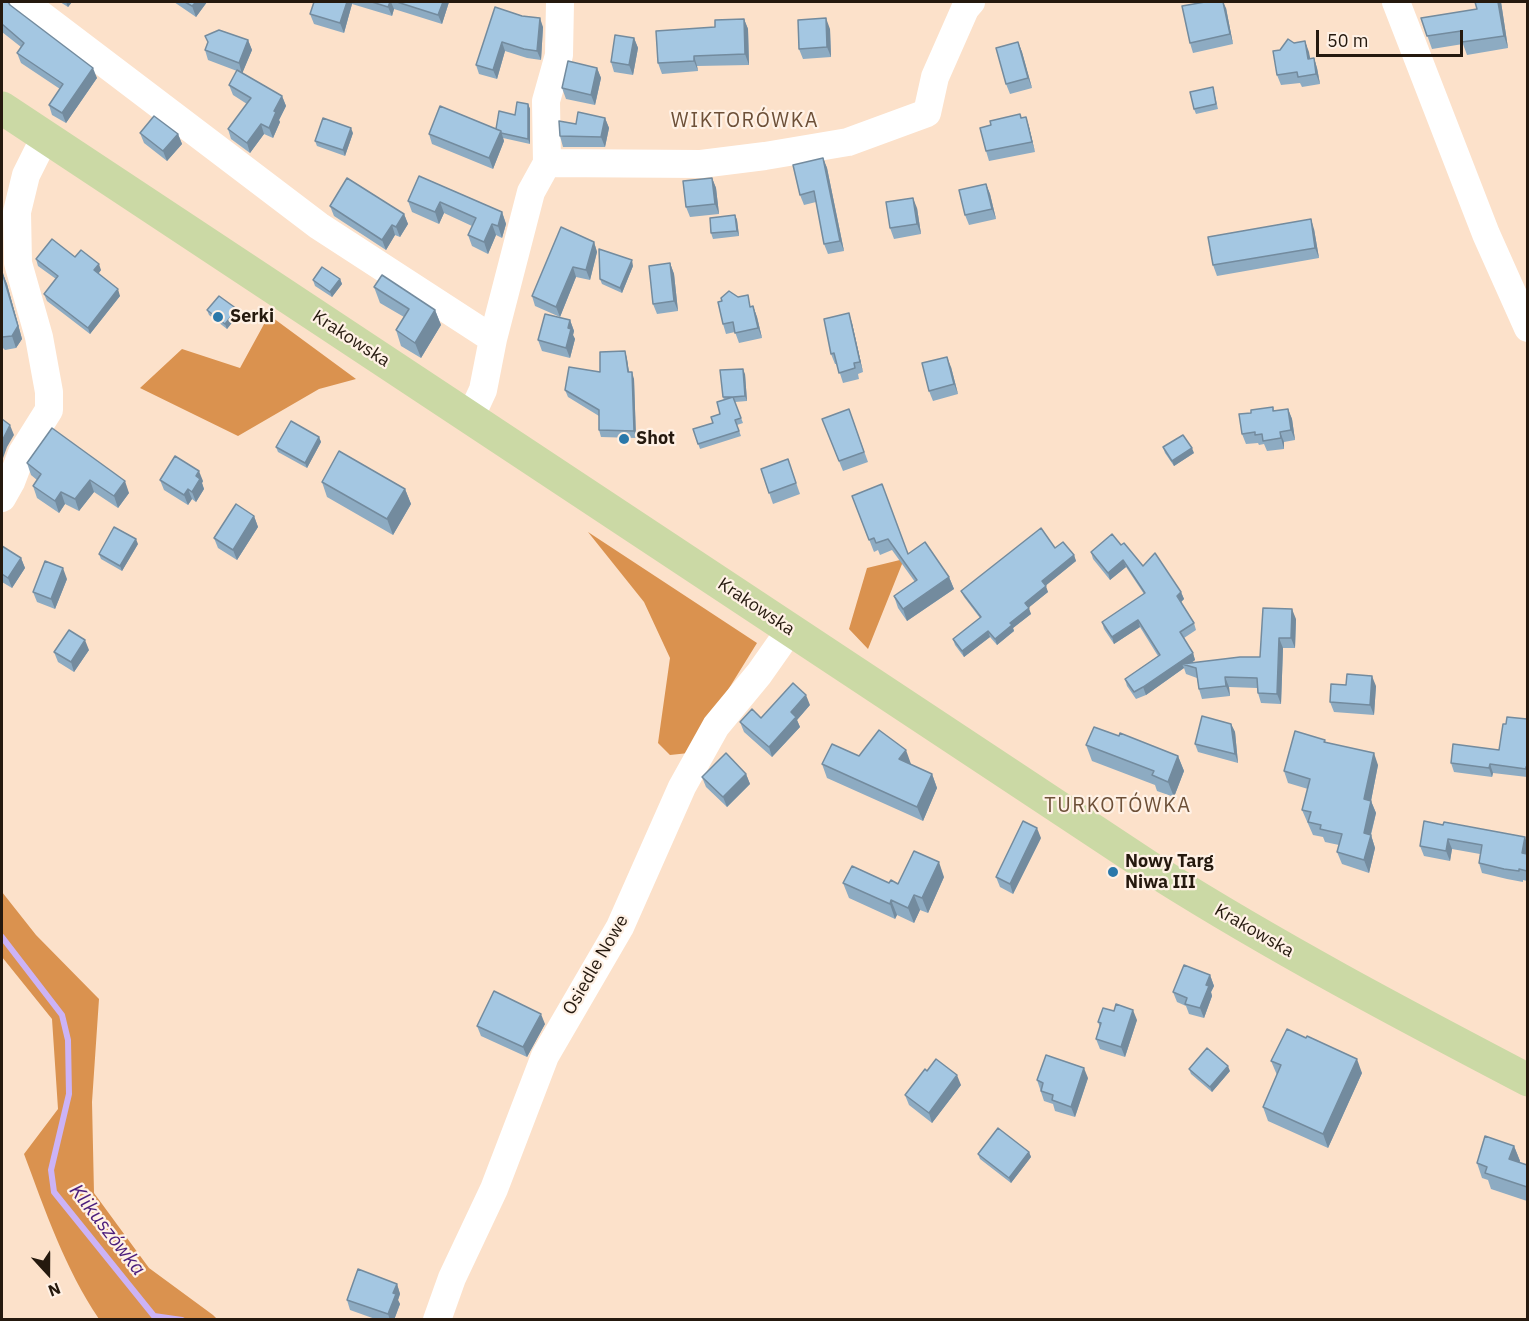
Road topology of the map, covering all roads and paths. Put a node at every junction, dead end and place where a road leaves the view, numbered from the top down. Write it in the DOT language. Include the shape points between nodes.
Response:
graph roads {
  1 [pos="24,2"];
  2 [pos="560,2"];
  3 [pos="971,2"];
  4 [pos="1396,2"];
  5 [pos="2,108"];
  6 [pos="45,136"];
  7 [pos="547,163"];
  8 [pos="1527,328"];
  9 [pos="493,339"];
  10 [pos="470,418"];
  11 [pos="2,498"];
  12 [pos="790,630"];
  13 [pos="1527,1080"];
  14 [pos="436,1320"];
  1 -- 9 [label="street" via="319,226"];
  2 -- 7 [label="street" via="559,56 546,102"];
  3 -- 7 [label="street" via="935,77 927,113 848,142 765,156 701,164"];
  4 -- 8 [label="street"];
  5 -- 6 [label="main road, Krakowska"];
  6 -- 10 [label="main road, Krakowska"];
  6 -- 11 [label="street" via="26,175 17,212 17,233 18,263 50,392 48,410 22,453"];
  7 -- 9 [label="street" via="531,192"];
  9 -- 10 [label="street" via="483,390"];
  10 -- 12 [label="main road, Krakowska"];
  12 -- 13 [label="main road, Krakowska" via="1234,921"];
  12 -- 14 [label="street, Osiedle Nowe" via="716,726 682,788 620,927 545,1056 494,1189"];
}
